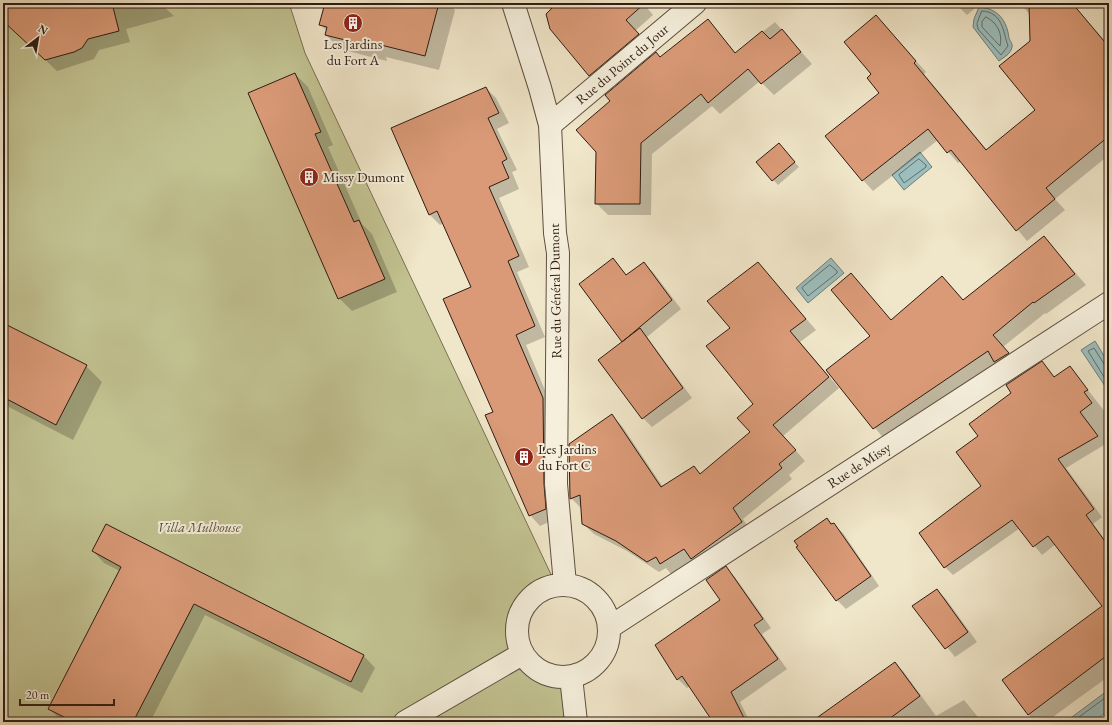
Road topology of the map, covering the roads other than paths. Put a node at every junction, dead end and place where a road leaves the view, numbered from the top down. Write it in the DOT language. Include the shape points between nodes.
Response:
graph roads {
  1 [pos="513,3"];
  2 [pos="695,3"];
  3 [pos="550,125"];
  4 [pos="1109,303"];
  5 [pos="565,584"];
  6 [pos="610,627"];
  7 [pos="522,654"];
  8 [pos="571,677"];
  9 [pos="405,722"];
  10 [pos="576,722"];
  1 -- 3 [label="street, Rue du Général Dumont"];
  2 -- 3 [label="street, Rue du Point du Jour"];
  3 -- 5 [label="street, Rue du Général Dumont" via="558,253 556,484"];
  4 -- 6 [label="street, Rue de Missy"];
  5 -- 6 [label="street" via="590,593 600,602"];
  5 -- 7 [label="street" via="541,590 524,606 516,626"];
  6 -- 8 [label="street" via="609,641 600,659 585,673"];
  7 -- 8 [label="street" via="531,666 544,674"];
  7 -- 9 [label="street"];
  8 -- 10 [label="street"];
}
